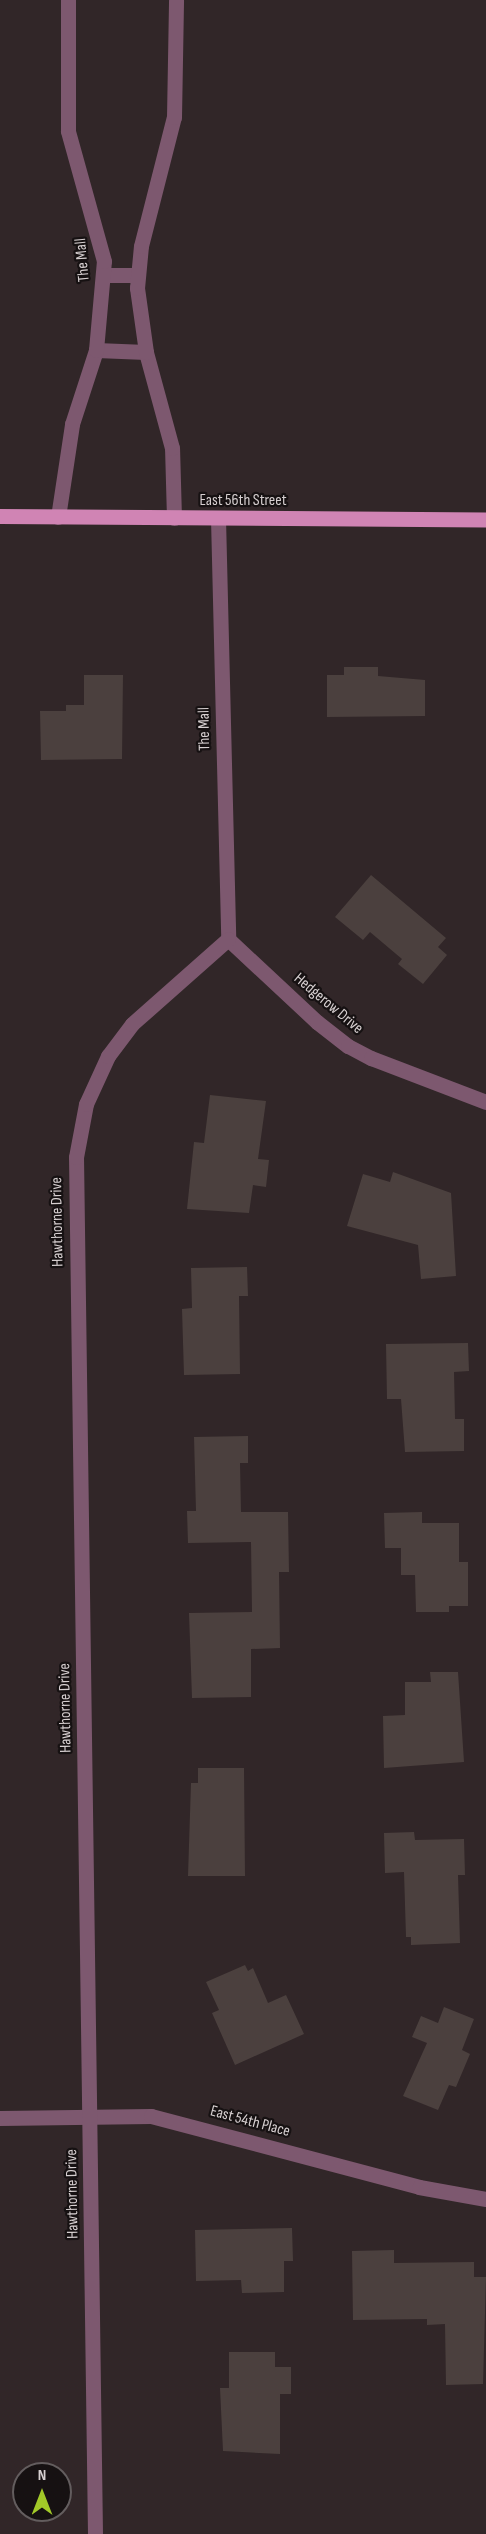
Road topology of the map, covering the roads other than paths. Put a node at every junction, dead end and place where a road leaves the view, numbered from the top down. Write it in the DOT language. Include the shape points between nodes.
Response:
graph roads {
  1 [pos="68,0"];
  2 [pos="176,0"];
  3 [pos="104,275"];
  4 [pos="138,275"];
  5 [pos="96,350"];
  6 [pos="146,352"];
  7 [pos="0,516"];
  8 [pos="58,517"];
  9 [pos="174,518"];
  10 [pos="218,518"];
  11 [pos="486,519"];
  12 [pos="228,939"];
  13 [pos="486,1102"];
  14 [pos="0,2118"];
  15 [pos="90,2118"];
  16 [pos="486,2199"];
  17 [pos="95,2534"];
  1 -- 3 [label="street, The Mall" via="68,131 98,230"];
  2 -- 4 [label="street" via="174,117 141,246"];
  3 -- 4 [label="street"];
  3 -- 5 [label="street, The Mall"];
  4 -- 6 [label="street"];
  5 -- 6 [label="street"];
  5 -- 8 [label="street, The Mall" via="72,424"];
  6 -- 9 [label="street" via="172,448"];
  7 -- 8 [label="main road, East 56th Street"];
  8 -- 9 [label="main road, East 56th Street"];
  9 -- 10 [label="main road, East 56th Street"];
  10 -- 11 [label="main road, East 56th Street"];
  10 -- 12 [label="street, The Mall"];
  12 -- 13 [label="street, Hedgerow Drive" via="348,1046"];
  12 -- 15 [label="street, Hawthorne Drive" via="132,1024 115,1045 96,1079 79,1129 76,1170"];
  14 -- 15 [label="street, East 54th Place"];
  15 -- 16 [label="street, East 54th Place" via="152,2116 187,2123 419,2187"];
  15 -- 17 [label="street, Hawthorne Drive"];
}
